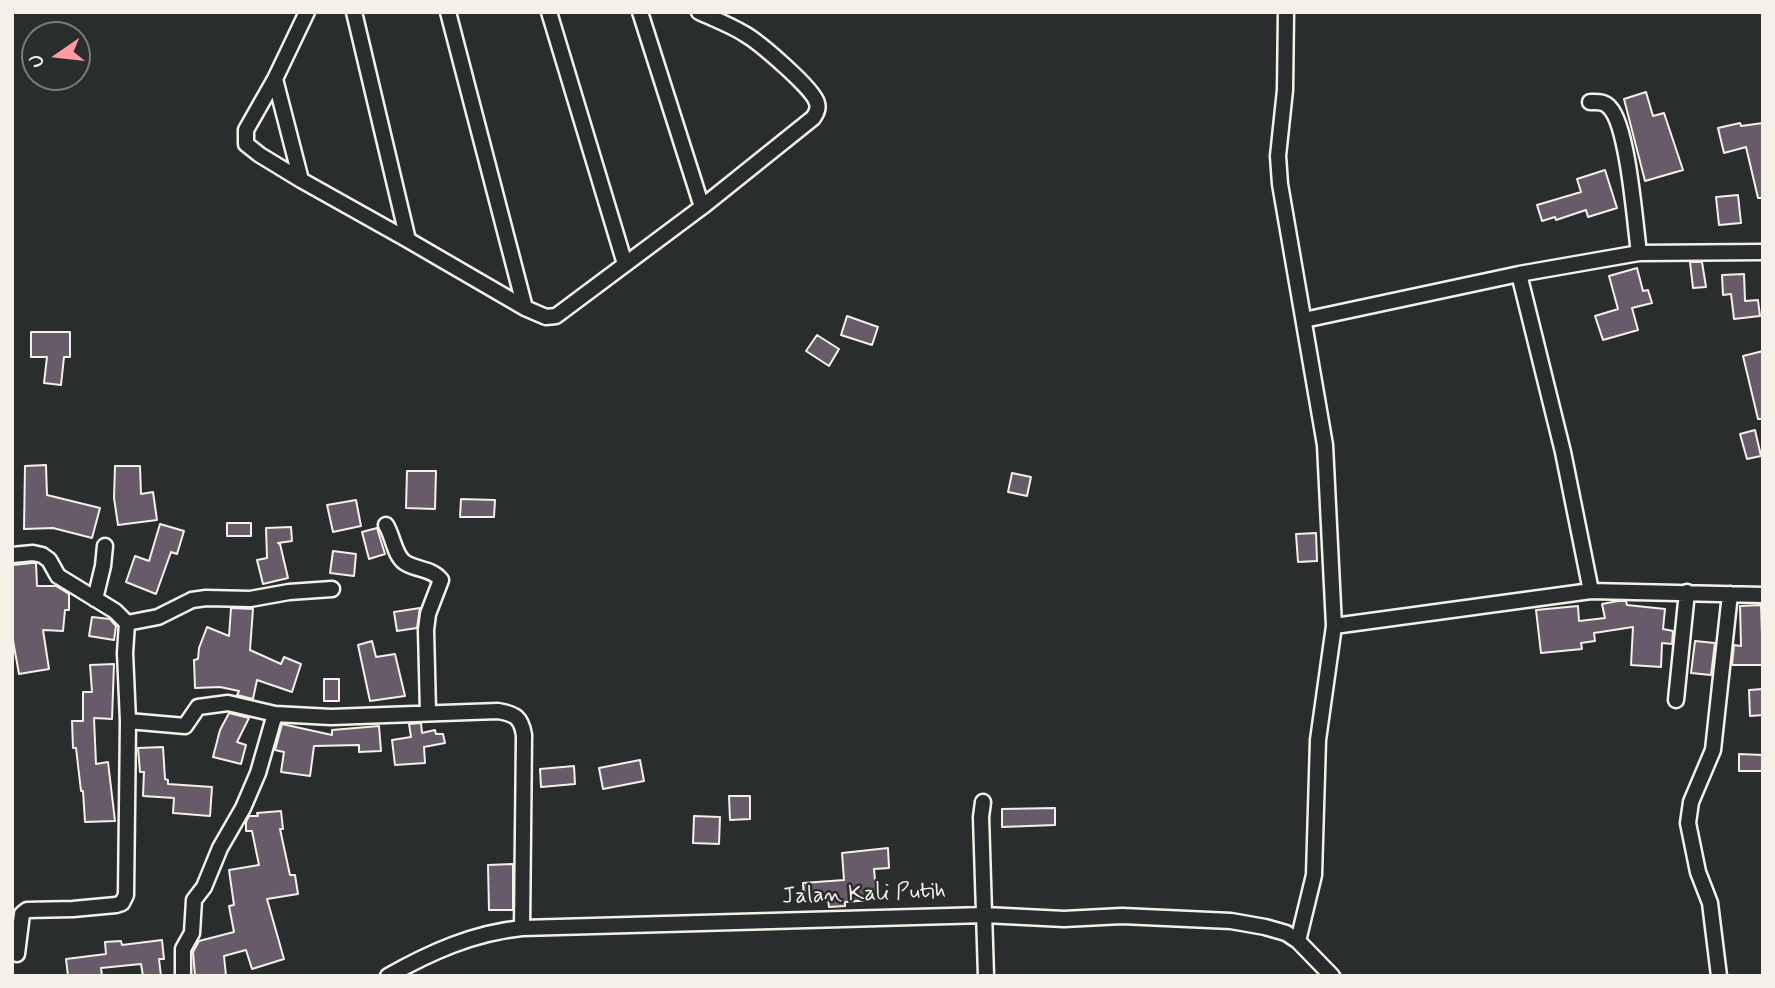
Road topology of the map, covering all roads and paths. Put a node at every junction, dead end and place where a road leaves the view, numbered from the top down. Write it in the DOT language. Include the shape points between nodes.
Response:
graph roads {
  1 [pos="307,12"];
  2 [pos="354,12"];
  3 [pos="448,12"];
  4 [pos="549,12"];
  5 [pos="640,12"];
  6 [pos="699,12"];
  7 [pos="1286,12"];
  8 [pos="275,79"];
  9 [pos="1590,102"];
  10 [pos="301,180"];
  11 [pos="702,207"];
  12 [pos="408,240"];
  13 [pos="1763,252"];
  14 [pos="1639,253"];
  15 [pos="625,264"];
  16 [pos="1520,274"];
  17 [pos="525,308"];
  18 [pos="1304,320"];
  19 [pos="386,526"];
  20 [pos="105,546"];
  21 [pos="12,555"];
  22 [pos="332,589"];
  23 [pos="1591,591"];
  24 [pos="1687,592"];
  25 [pos="1730,594"];
  26 [pos="1763,594"];
  27 [pos="95,599"];
  28 [pos="127,623"];
  29 [pos="1334,626"];
  30 [pos="1676,700"];
  31 [pos="428,712"];
  32 [pos="275,714"];
  33 [pos="128,721"];
  34 [pos="982,802"];
  35 [pos="985,915"];
  36 [pos="522,928"];
  37 [pos="1297,941"];
  38 [pos="17,954"];
  39 [pos="183,976"];
  40 [pos="388,976"];
  41 [pos="986,976"];
  42 [pos="1332,976"];
  43 [pos="1719,976"];
  1 -- 8 [label="street"];
  2 -- 12 [label="street"];
  3 -- 17 [label="street"];
  4 -- 15 [label="street"];
  5 -- 11 [label="street"];
  6 -- 11 [label="street" via="758,43 811,93 818,108 813,118"];
  7 -- 18 [label="street" via="1278,156"];
  8 -- 10 [label="street"];
  8 -- 10 [label="street" via="246,130 246,144"];
  9 -- 14 [label="street" via="1613,110 1629,171"];
  10 -- 12 [label="street"];
  11 -- 15 [label="street"];
  12 -- 17 [label="street"];
  13 -- 14 [label="street"];
  14 -- 16 [label="street"];
  15 -- 17 [label="street" via="556,316"];
  16 -- 18 [label="street"];
  16 -- 23 [label="street"];
  18 -- 29 [label="street" via="1325,445"];
  19 -- 31 [label="street" via="405,563 440,580 426,630"];
  20 -- 27 [label="street"];
  21 -- 27 [label="street" via="42,555 58,576"];
  22 -- 28 [label="street" via="250,599 192,600 158,617"];
  23 -- 24 [label="street"];
  23 -- 29 [label="street"];
  24 -- 25 [label="street"];
  24 -- 30 [label="street"];
  25 -- 26 [label="street"];
  25 -- 43 [label="street" via="1713,751 1691,802 1688,823 1710,903"];
  27 -- 28 [label="street"];
  28 -- 33 [label="street"];
  29 -- 37 [label="street" via="1318,740 1314,876"];
  31 -- 32 [label="street" via="331,717"];
  31 -- 36 [label="street" via="498,711 514,714 521,721"];
  32 -- 33 [label="street" via="228,703 198,707 185,726"];
  32 -- 39 [label="street" via="243,808 194,900 192,933 183,949"];
  33 -- 38 [label="street" via="126,895 116,905 27,910 22,914"];
  34 -- 35 [label="street"];
  35 -- 36 [label="street, Jalan Kali Putih"];
  35 -- 37 [label="street, Jalan Kali Putih" via="1231,921 1286,933"];
  35 -- 41 [label="street"];
  36 -- 40 [label="street, Jalan Kali Putih" via="449,945"];
  37 -- 42 [label="street, Jalan Kali Putih"];
}
